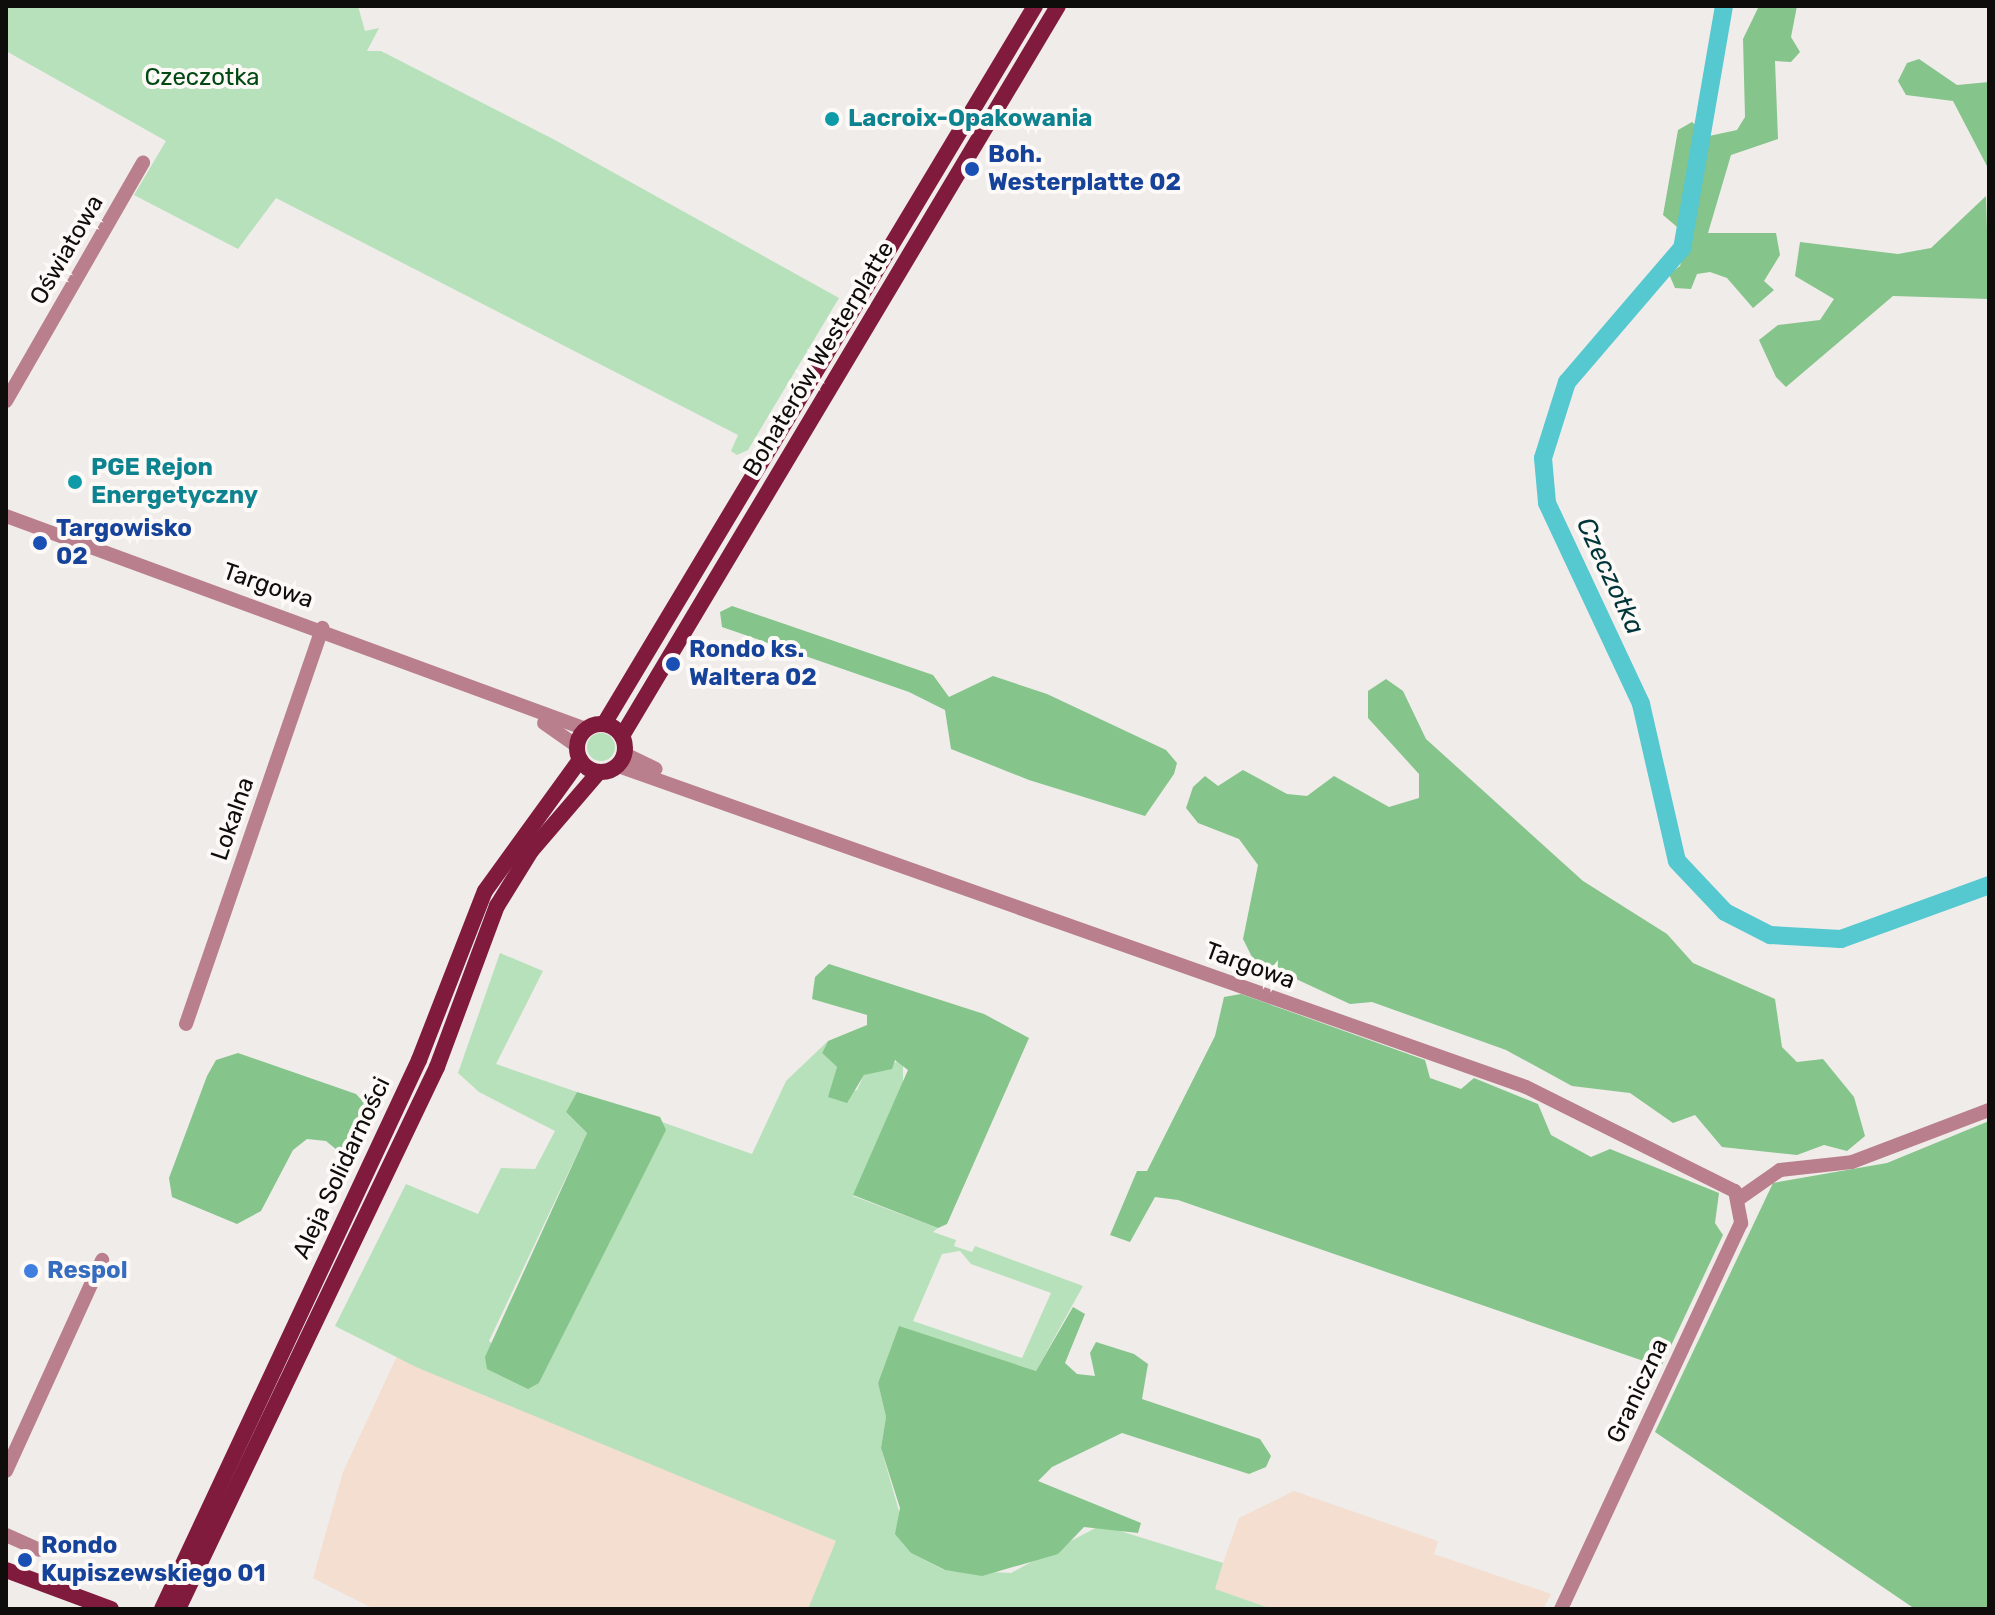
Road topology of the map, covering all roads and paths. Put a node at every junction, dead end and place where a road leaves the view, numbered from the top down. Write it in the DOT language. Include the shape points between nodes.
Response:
graph roads {
  1 [pos="1035,6"];
  2 [pos="1058,6"];
  3 [pos="143,163"];
  4 [pos="6,401"];
  5 [pos="11,519"];
  6 [pos="322,628"];
  7 [pos="499,695"];
  8 [pos="604,724"];
  9 [pos="586,729"];
  10 [pos="622,752"];
  11 [pos="579,753"];
  12 [pos="599,772"];
  13 [pos="186,1024"];
  14 [pos="1989,1110"];
  15 [pos="1738,1194"];
  16 [pos="102,1260"];
  17 [pos="6,1471"];
  18 [pos="6,1535"];
  19 [pos="39,1550"];
  20 [pos="6,1570"];
  21 [pos="51,1590"];
  22 [pos="86,1609"];
  23 [pos="111,1609"];
  24 [pos="162,1609"];
  25 [pos="178,1609"];
  26 [pos="1561,1609"];
  1 -- 8 [label="main road, Bohaterów Westerplatte"];
  2 -- 10 [label="main road, Bohaterów Westerplatte"];
  3 -- 4 [label="street, Oświatowa"];
  5 -- 6 [label="street, Targowa"];
  6 -- 7 [label="street, Targowa"];
  6 -- 13 [label="street, Lokalna"];
  7 -- 9 [label="street, Targowa"];
  7 -- 11 [label="street, Targowa"];
  8 -- 9 [label="main road"];
  8 -- 10 [label="main road"];
  9 -- 11 [label="main road, Aleja Solidarności"];
  10 -- 12 [label="main road"];
  10 -- 15 [label="street, Targowa" via="740,806 1526,1087"];
  11 -- 12 [label="main road"];
  11 -- 24 [label="main road, Aleja Solidarności" via="485,891 415,1069"];
  12 -- 25 [label="main road, Aleja Solidarności" via="531,851 497,906 437,1067"];
  14 -- 15 [label="street" via="1865,1159 1780,1170"];
  15 -- 26 [label="street, Graniczna" via="1741,1223"];
  16 -- 17 [label="street"];
  18 -- 19 [label="street"];
  20 -- 21 [label="main road"];
  21 -- 22 [label="main road"];
  21 -- 23 [label="main road"];
}
